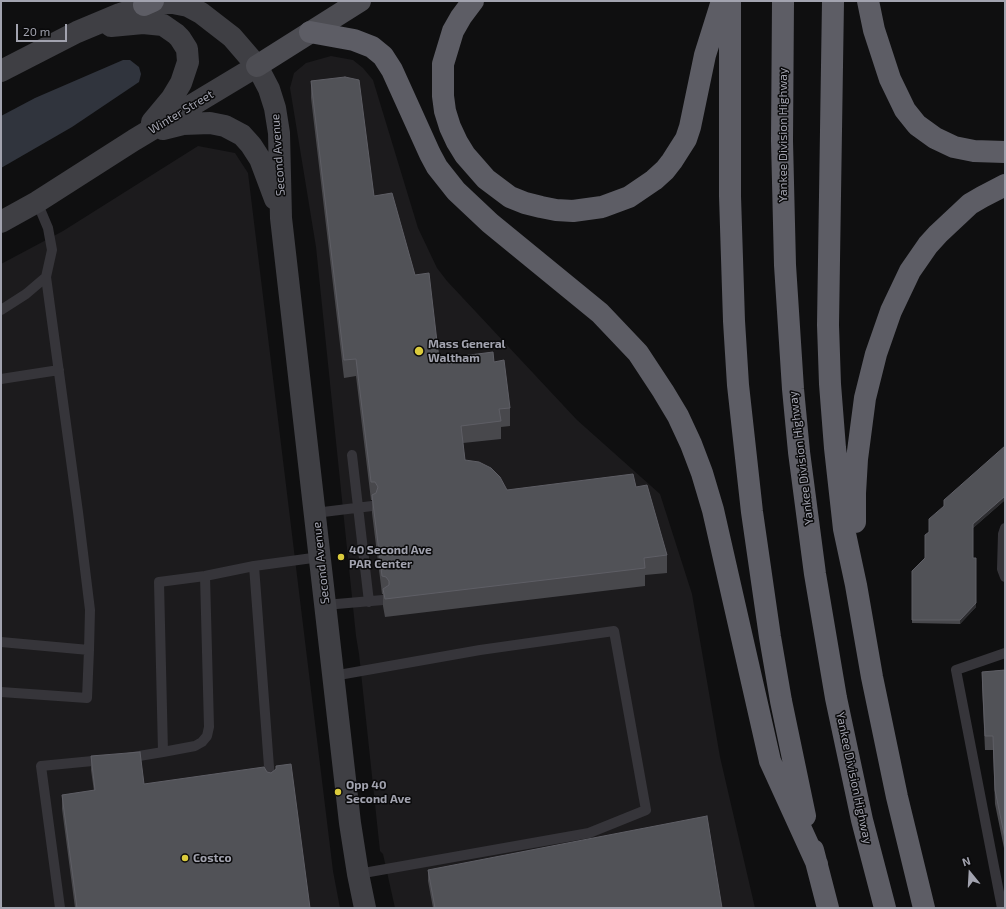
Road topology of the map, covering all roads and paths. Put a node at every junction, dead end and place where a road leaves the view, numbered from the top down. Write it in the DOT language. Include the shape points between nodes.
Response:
graph roads {
  1 [pos="360,1"];
  2 [pos="473,1"];
  3 [pos="722,1"];
  4 [pos="730,1"];
  5 [pos="783,1"];
  6 [pos="833,1"];
  7 [pos="868,1"];
  8 [pos="152,2"];
  9 [pos="310,32"];
  10 [pos="62,40"];
  11 [pos="257,66"];
  12 [pos="1,70"];
  13 [pos="134,140"];
  14 [pos="1005,152"];
  15 [pos="1005,185"];
  16 [pos="1005,201"];
  17 [pos="37,202"];
  18 [pos="282,218"];
  19 [pos="1,222"];
  20 [pos="919,258"];
  21 [pos="46,276"];
  22 [pos="1,310"];
  23 [pos="59,370"];
  24 [pos="1,379"];
  25 [pos="352,455"];
  26 [pos="372,506"];
  27 [pos="358,508"];
  28 [pos="315,513"];
  29 [pos="1005,528"];
  30 [pos="320,557"];
  31 [pos="254,566"];
  32 [pos="204,576"];
  33 [pos="1005,577"];
  34 [pos="856,586"];
  35 [pos="383,600"];
  36 [pos="369,602"];
  37 [pos="325,605"];
  38 [pos="1,642"];
  39 [pos="89,650"];
  40 [pos="1005,653"];
  41 [pos="333,676"];
  42 [pos="1,692"];
  43 [pos="163,752"];
  44 [pos="270,780"];
  45 [pos="816,864"];
  46 [pos="358,874"];
  47 [pos="60,908"];
  48 [pos="365,908"];
  49 [pos="828,908"];
  50 [pos="885,908"];
  51 [pos="924,908"];
  52 [pos="1002,908"];
  1 -- 9 [label="main road, Winter Street"];
  2 -- 3 [label="highway" via="453,31 443,64 446,111 457,142 486,179 510,197 541,207 573,211 602,207 629,197 654,180 672,161 686,139 690,127 705,56"];
  4 -- 45 [label="highway" via="731,259 745,450 770,638 792,757"];
  5 -- 50 [label="highway, Yankee Division Highway" via="782,141 785,265 799,452 836,698 862,820"];
  6 -- 34 [label="highway" via="829,361 843,522"];
  7 -- 14 [label="highway" via="894,90 905,110 918,125 935,138 954,146 979,152"];
  8 -- 10 [label="street"];
  8 -- 11 [label="street, Second Avenue" via="188,6 201,12 232,37"];
  9 -- 11 [label="main road, Winter Street"];
  9 -- 45 [label="highway" via="354,40 372,47 383,56 392,70 423,141 451,186 490,223 600,313 638,353 664,391 691,444 713,510 770,761"];
  10 -- 12 [label="street"];
  10 -- 13 [label="street" via="101,28 143,23 162,25 180,38 188,55 185,76 157,116"];
  11 -- 13 [label="street, Winter Street"];
  11 -- 18 [label="street, Second Avenue" via="269,89 277,118"];
  13 -- 17 [label="street, Winter Street"];
  13 -- 18 [label="street, Second Avenue" via="164,129 188,124 210,123 232,129 246,139 260,159"];
  15 -- 20 [label="highway" via="961,212 938,234"];
  16 -- 20 [label="highway" via="979,215"];
  17 -- 19 [label="street, Winter Street"];
  17 -- 21 [label="lane" via="48,228 52,250"];
  18 -- 28 [label="street, Second Avenue"];
  20 -- 34 [label="highway" via="904,283 886,325 866,398 858,444 856,475"];
  21 -- 22 [label="lane" via="26,294"];
  21 -- 23 [label="lane"];
  23 -- 24 [label="lane"];
  23 -- 39 [label="lane" via="90,610"];
  25 -- 27 [label="lane"];
  26 -- 27 [label="lane"];
  27 -- 28 [label="lane"];
  27 -- 36 [label="lane"];
  28 -- 30 [label="street, Second Avenue"];
  29 -- 33 [label="lane" via="1002,569"];
  30 -- 31 [label="lane"];
  30 -- 37 [label="street, Second Avenue"];
  31 -- 32 [label="lane"];
  31 -- 44 [label="lane"];
  32 -- 43 [label="lane" via="209,728 207,736 195,746"];
  32 -- 43 [label="lane" via="159,582"];
  34 -- 51 [label="highway" via="897,797"];
  35 -- 36 [label="lane"];
  36 -- 37 [label="lane"];
  37 -- 41 [label="street, Second Avenue"];
  38 -- 39 [label="lane"];
  39 -- 42 [label="lane" via="86,698"];
  40 -- 52 [label="lane" via="956,670"];
  41 -- 46 [label="street, Second Avenue"];
  41 -- 46 [label="lane" via="480,650 614,631 646,810 589,833"];
  43 -- 47 [label="lane" via="41,766"];
  45 -- 49 [label="highway"];
  46 -- 48 [label="street, Second Avenue"];
}
